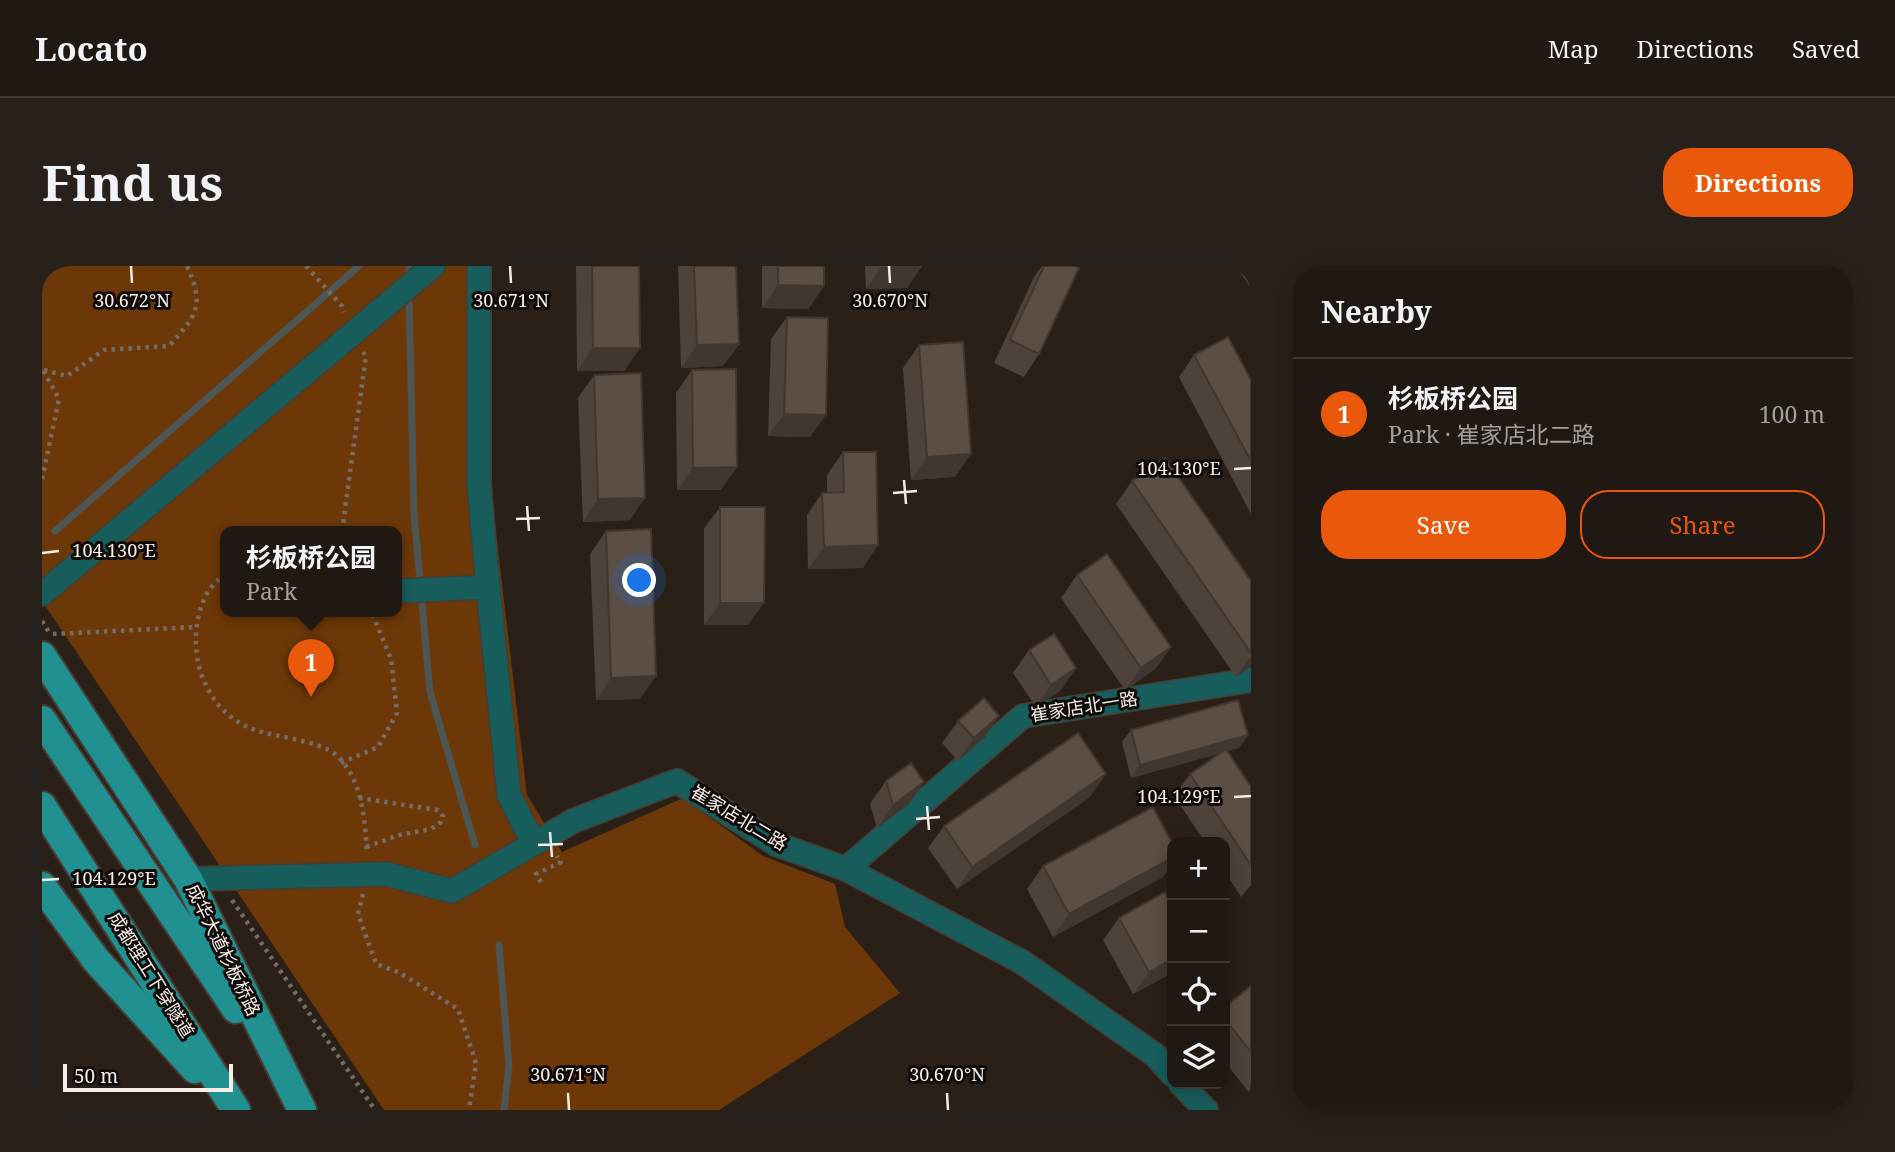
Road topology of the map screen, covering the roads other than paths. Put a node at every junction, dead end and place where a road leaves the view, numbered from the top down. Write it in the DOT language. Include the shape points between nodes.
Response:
graph roads {
  1 [pos="432,266"];
  2 [pos="479,266"];
  3 [pos="488,587"];
  4 [pos="402,591"];
  5 [pos="42,594"];
  6 [pos="46,645"];
  7 [pos="1251,680"];
  8 [pos="42,720"];
  9 [pos="42,806"];
  10 [pos="533,844"];
  11 [pos="846,869"];
  12 [pos="188,879"];
  13 [pos="42,886"];
  14 [pos="1167,1068"];
  15 [pos="1186,1089"];
  16 [pos="301,1109"];
  17 [pos="233,1110"];
  18 [pos="1206,1110"];
  1 -- 5 [label="street"];
  2 -- 3 [label="street" via="479,485"];
  3 -- 4 [label="street"];
  3 -- 10 [label="street" via="509,795"];
  6 -- 12 [label="main road, 成华大道杉板桥路"];
  7 -- 11 [label="street, 崔家店北一路" via="1023,716"];
  8 -- 16 [label="main road"];
  9 -- 17 [label="main road, 成都理工下穿隧道"];
  10 -- 11 [label="street, 崔家店北二路" via="573,821 677,781 776,844"];
  10 -- 12 [label="street, 崔家店北二路" via="452,891 367,873"];
  11 -- 14 [label="street, 崔家店北二路" via="1022,962 1155,1055"];
  12 -- 16 [label="main road, 成华大道杉板桥路"];
  13 -- 17 [label="main road" via="96,960"];
  15 -- 18 [label="street"];
}
